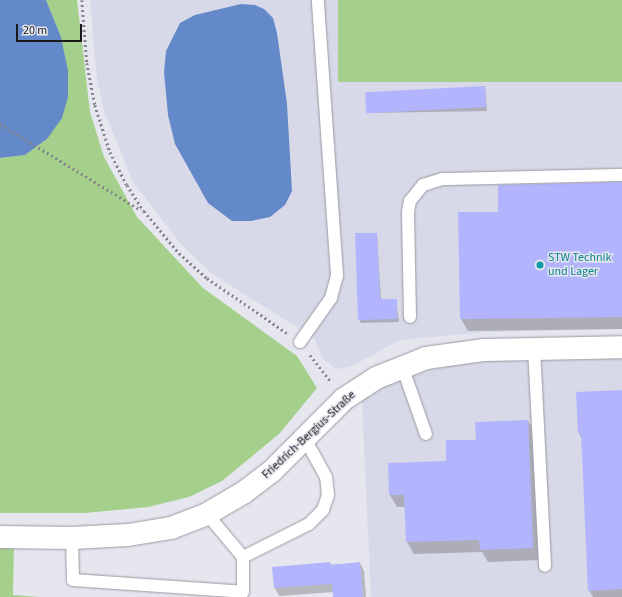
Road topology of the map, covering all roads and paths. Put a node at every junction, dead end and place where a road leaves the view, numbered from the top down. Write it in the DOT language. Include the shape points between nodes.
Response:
graph roads {
  1 [pos="82,0"];
  2 [pos="318,0"];
  3 [pos="0,124"];
  4 [pos="622,175"];
  5 [pos="144,211"];
  6 [pos="410,317"];
  7 [pos="300,342"];
  8 [pos="622,347"];
  9 [pos="534,348"];
  10 [pos="402,366"];
  11 [pos="344,399"];
  12 [pos="426,434"];
  13 [pos="305,439"];
  14 [pos="207,514"];
  15 [pos="0,537"];
  16 [pos="72,538"];
  17 [pos="243,557"];
  18 [pos="545,566"];
  1 -- 5 [label="path" via="87,63 95,105 110,152"];
  2 -- 7 [label="lane" via="337,275 332,298"];
  3 -- 5 [label="path"];
  4 -- 6 [label="lane" via="443,179 423,184 410,201 408,212"];
  5 -- 7 [label="path" via="179,253 207,278"];
  7 -- 11 [label="path"];
  8 -- 9 [label="street, Friedrich-Bergius-Straße"];
  9 -- 10 [label="street, Friedrich-Bergius-Straße" via="453,352"];
  9 -- 18 [label="lane"];
  10 -- 11 [label="street, Friedrich-Bergius-Straße" via="376,378"];
  10 -- 12 [label="lane"];
  11 -- 13 [label="street, Friedrich-Bergius-Straße"];
  13 -- 14 [label="street, Friedrich-Bergius-Straße" via="272,471 243,493"];
  13 -- 17 [label="lane" via="319,460 326,477 328,495 322,510 309,524"];
  14 -- 16 [label="street, Friedrich-Bergius-Straße" via="171,528 128,535"];
  14 -- 17 [label="lane"];
  15 -- 16 [label="street, Friedrich-Bergius-Straße"];
  16 -- 17 [label="lane" via="73,580 243,592"];
}
